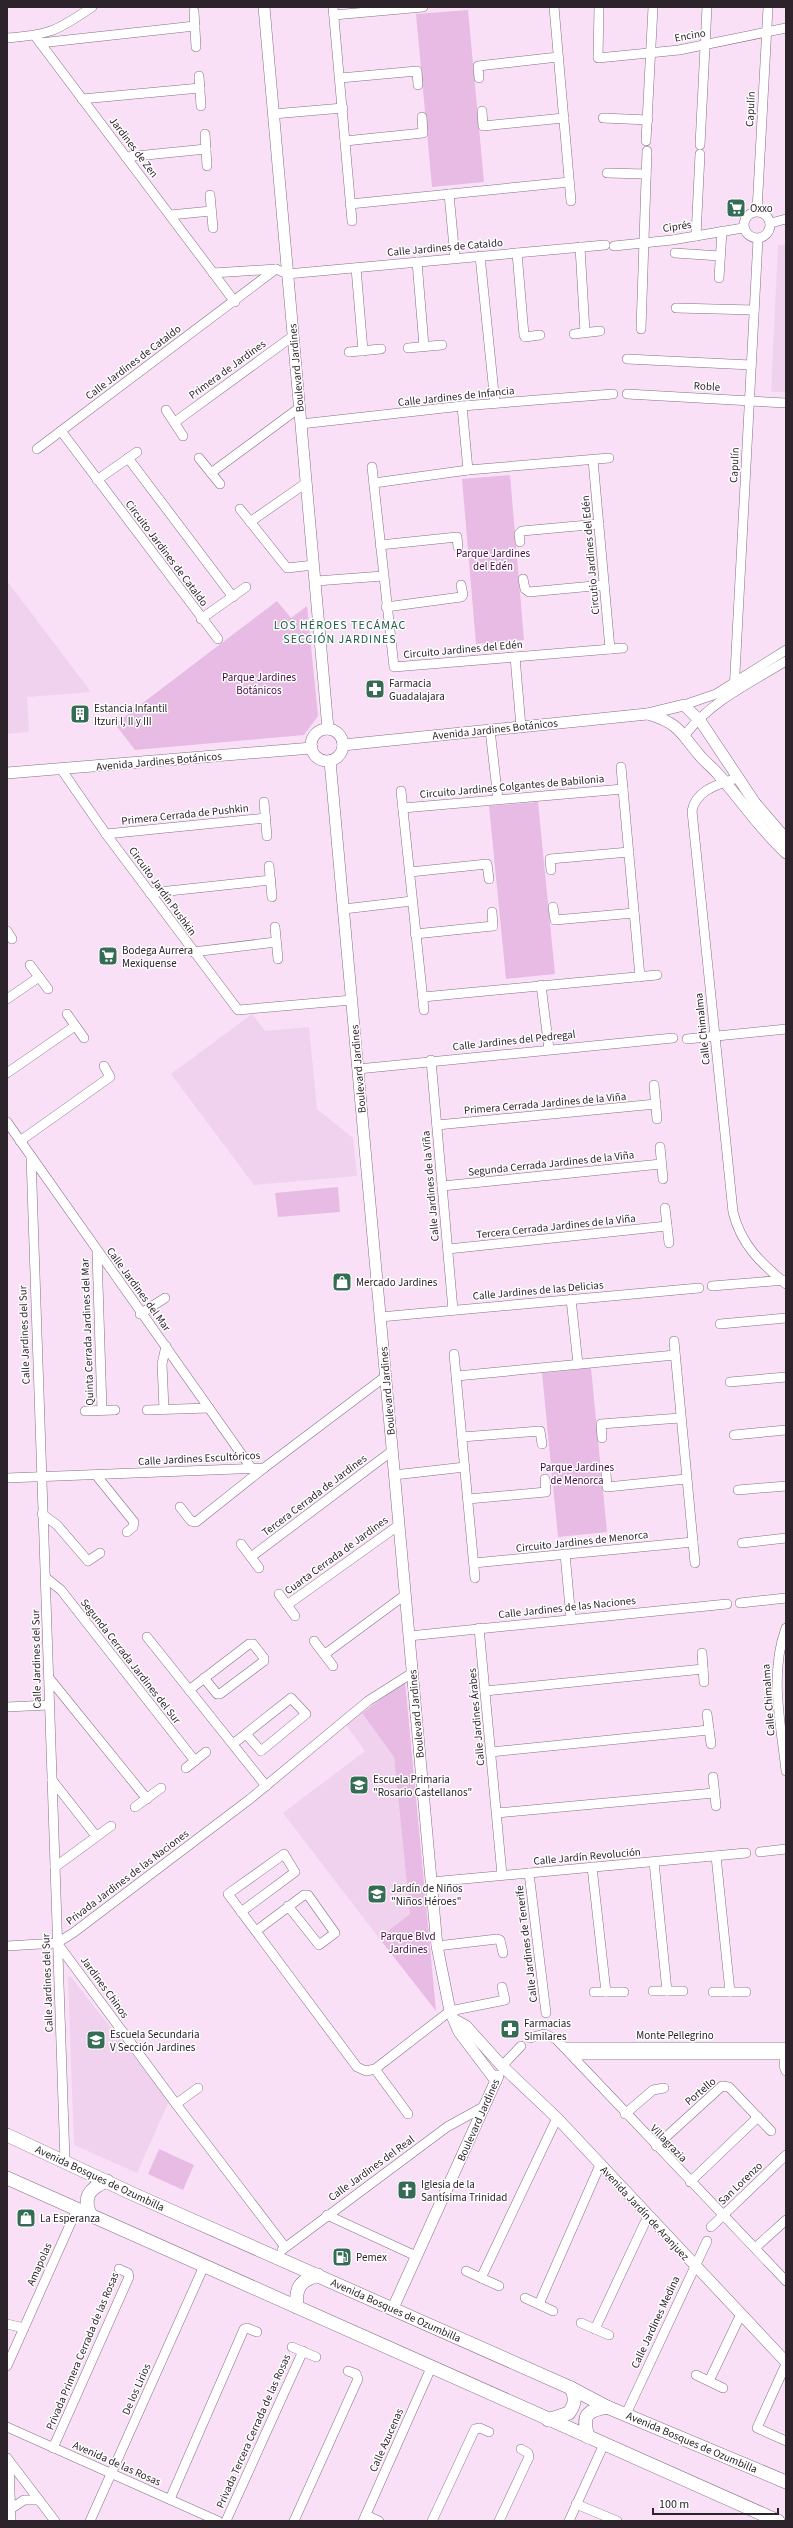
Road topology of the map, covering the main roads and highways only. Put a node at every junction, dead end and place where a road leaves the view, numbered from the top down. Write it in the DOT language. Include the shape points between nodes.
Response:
graph roads {
  1 [pos="7,2135"];
  2 [pos="7,2178"];
  3 [pos="107,2182"];
  4 [pos="91,2216"];
  5 [pos="318,2275"];
  6 [pos="297,2307"];
  7 [pos="571,2388"];
  8 [pos="607,2407"];
  9 [pos="548,2420"];
  10 [pos="588,2437"];
  11 [pos="7,2463"];
  12 [pos="786,2482"];
  13 [pos="9,2516"];
  14 [pos="778,2521"];
  1 -- 3 [label="main road, Avenida Bosques de Ozumbilla"];
  2 -- 4 [label="main road"];
  3 -- 4 [label="main road" via="95,2186 88,2193 87,2208"];
  3 -- 5 [label="main road, Avenida Bosques de Ozumbilla"];
  4 -- 6 [label="main road"];
  5 -- 6 [label="main road" via="303,2280 298,2286"];
  5 -- 7 [label="main road, Avenida Bosques de Ozumbilla"];
  6 -- 9 [label="main road"];
  7 -- 8 [label="main road, Avenida Bosques de Ozumbilla"];
  7 -- 9 [label="main road" via="574,2405 569,2413"];
  8 -- 10 [label="main road" via="592,2410 586,2416"];
  8 -- 12 [label="main road, Avenida Bosques de Ozumbilla"];
  9 -- 10 [label="main road"];
  10 -- 14 [label="main road"];
  11 -- 13 [label="main road"];
}
